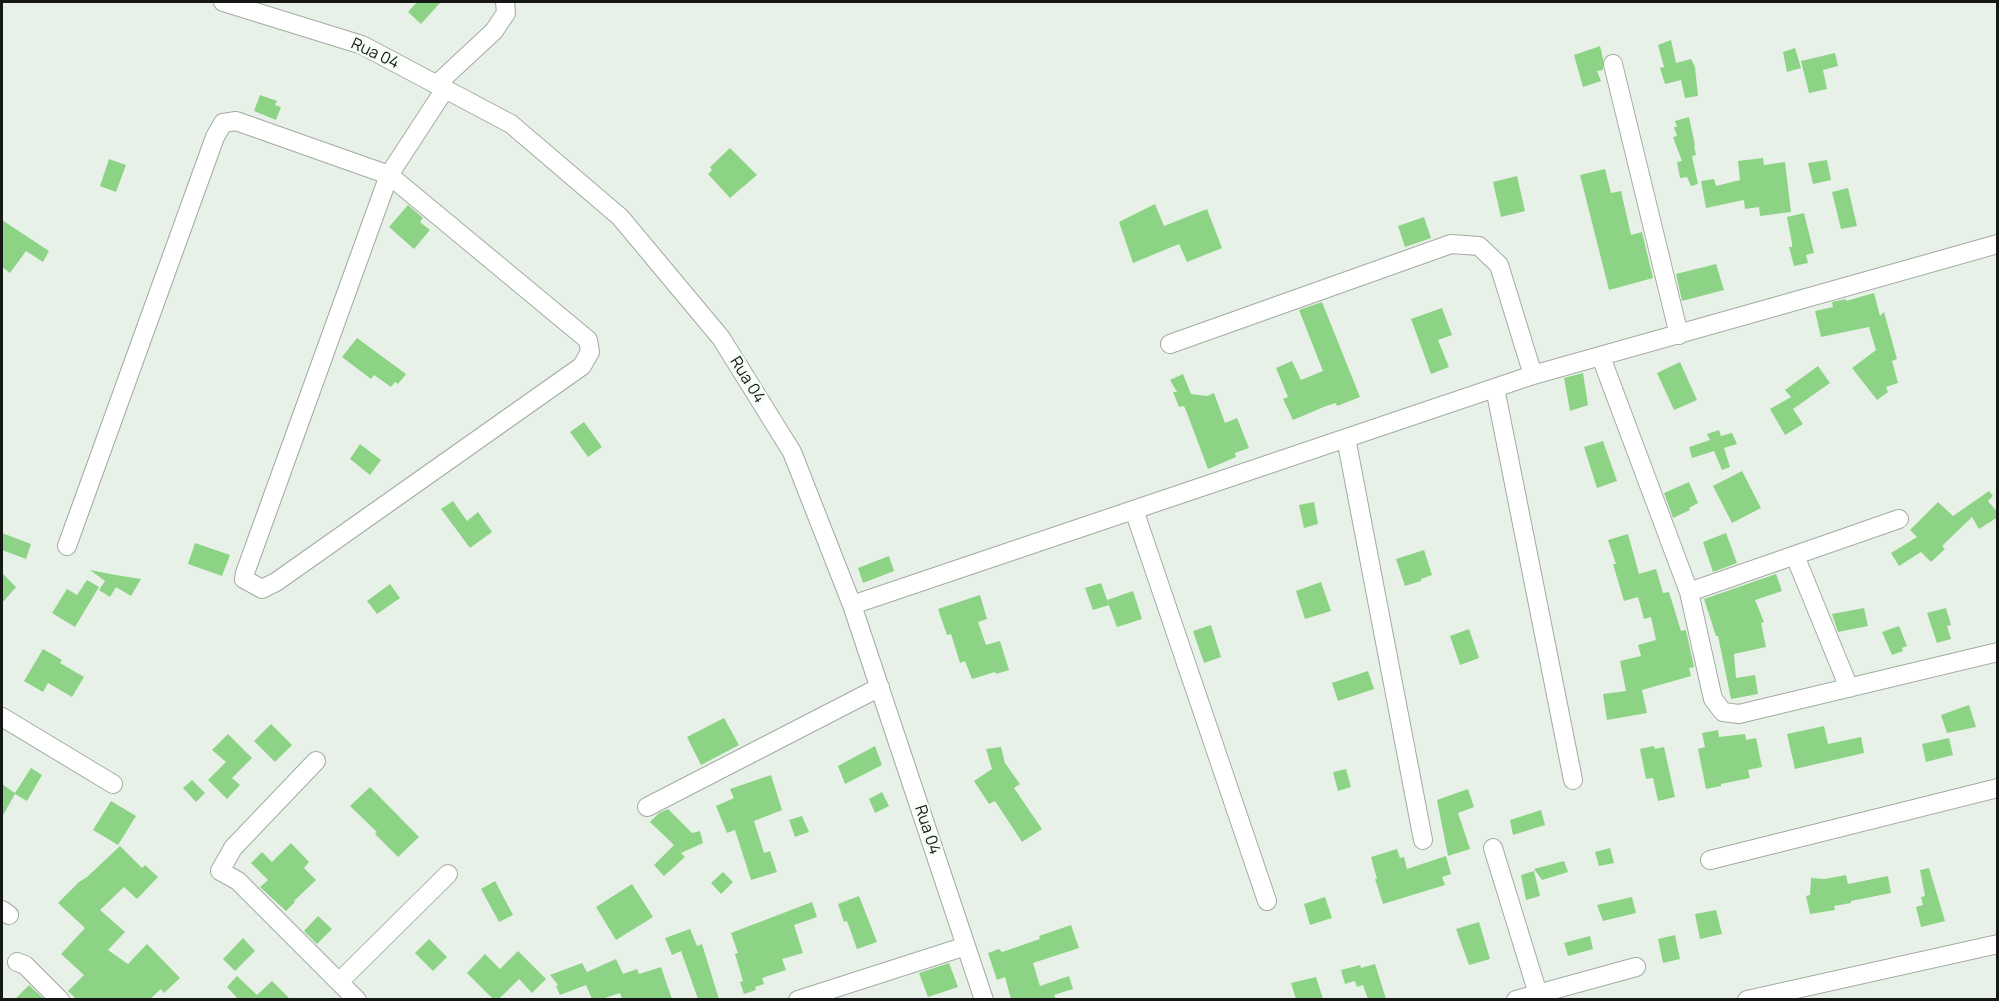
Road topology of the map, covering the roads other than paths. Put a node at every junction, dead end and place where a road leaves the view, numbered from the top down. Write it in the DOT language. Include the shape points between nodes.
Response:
graph roads {
  1 [pos="223,2"];
  2 [pos="505,2"];
  3 [pos="1613,64"];
  4 [pos="441,87"];
  5 [pos="389,175"];
  6 [pos="1998,244"];
  7 [pos="1679,335"];
  8 [pos="1170,344"];
  9 [pos="1601,357"];
  10 [pos="1533,375"];
  11 [pos="1495,388"];
  12 [pos="1346,438"];
  13 [pos="1134,510"];
  14 [pos="1899,519"];
  15 [pos="67,546"];
  16 [pos="1795,556"];
  17 [pos="1689,592"];
  18 [pos="852,605"];
  19 [pos="1998,651"];
  20 [pos="879,687"];
  21 [pos="1849,688"];
  22 [pos="2,717"];
  23 [pos="316,761"];
  24 [pos="1573,780"];
  25 [pos="112,784"];
  26 [pos="1998,788"];
  27 [pos="647,807"];
  28 [pos="1423,840"];
  29 [pos="1492,848"];
  30 [pos="1710,860"];
  31 [pos="448,874"];
  32 [pos="1267,901"];
  33 [pos="1998,944"];
  34 [pos="966,946"];
  35 [pos="17,962"];
  36 [pos="1636,967"];
  37 [pos="339,982"];
  38 [pos="1538,994"];
  39 [pos="60,999"];
  40 [pos="357,999"];
  41 [pos="798,999"];
  42 [pos="984,999"];
  43 [pos="1516,999"];
  44 [pos="1747,999"];
  1 -- 4 [label="street, Rua 04" via="362,45"];
  2 -- 4 [label="street" via="507,13 494,31"];
  3 -- 7 [label="street"];
  4 -- 5 [label="street"];
  4 -- 18 [label="street, Rua 04" via="511,124 620,217 722,338 792,452"];
  5 -- 5 [label="street" via="244,573 244,579 262,590 582,366 590,352 588,340"];
  5 -- 15 [label="street" via="236,121 223,123 215,136"];
  6 -- 7 [label="street"];
  7 -- 9 [label="street"];
  8 -- 10 [label="street" via="1450,244 1479,246 1499,265"];
  9 -- 10 [label="street"];
  9 -- 17 [label="street"];
  10 -- 11 [label="street"];
  11 -- 12 [label="street"];
  11 -- 24 [label="street"];
  12 -- 13 [label="street"];
  12 -- 28 [label="street"];
  13 -- 18 [label="street"];
  13 -- 32 [label="street"];
  14 -- 16 [label="street"];
  16 -- 17 [label="street"];
  16 -- 21 [label="street"];
  17 -- 21 [label="street" via="1713,699 1723,712 1739,714"];
  18 -- 20 [label="street, Rua 04"];
  19 -- 21 [label="street"];
  20 -- 27 [label="street"];
  20 -- 34 [label="street, Rua 04"];
  22 -- 25 [label="street"];
  23 -- 37 [label="street" via="233,848 220,871 238,881"];
  26 -- 30 [label="street"];
  29 -- 38 [label="street"];
  31 -- 37 [label="street"];
  33 -- 44 [label="street"];
  34 -- 41 [label="street"];
  34 -- 42 [label="street, Rua 04"];
  35 -- 39 [label="street" via="25,964"];
  36 -- 38 [label="street"];
  37 -- 40 [label="street"];
  38 -- 43 [label="street"];
}
